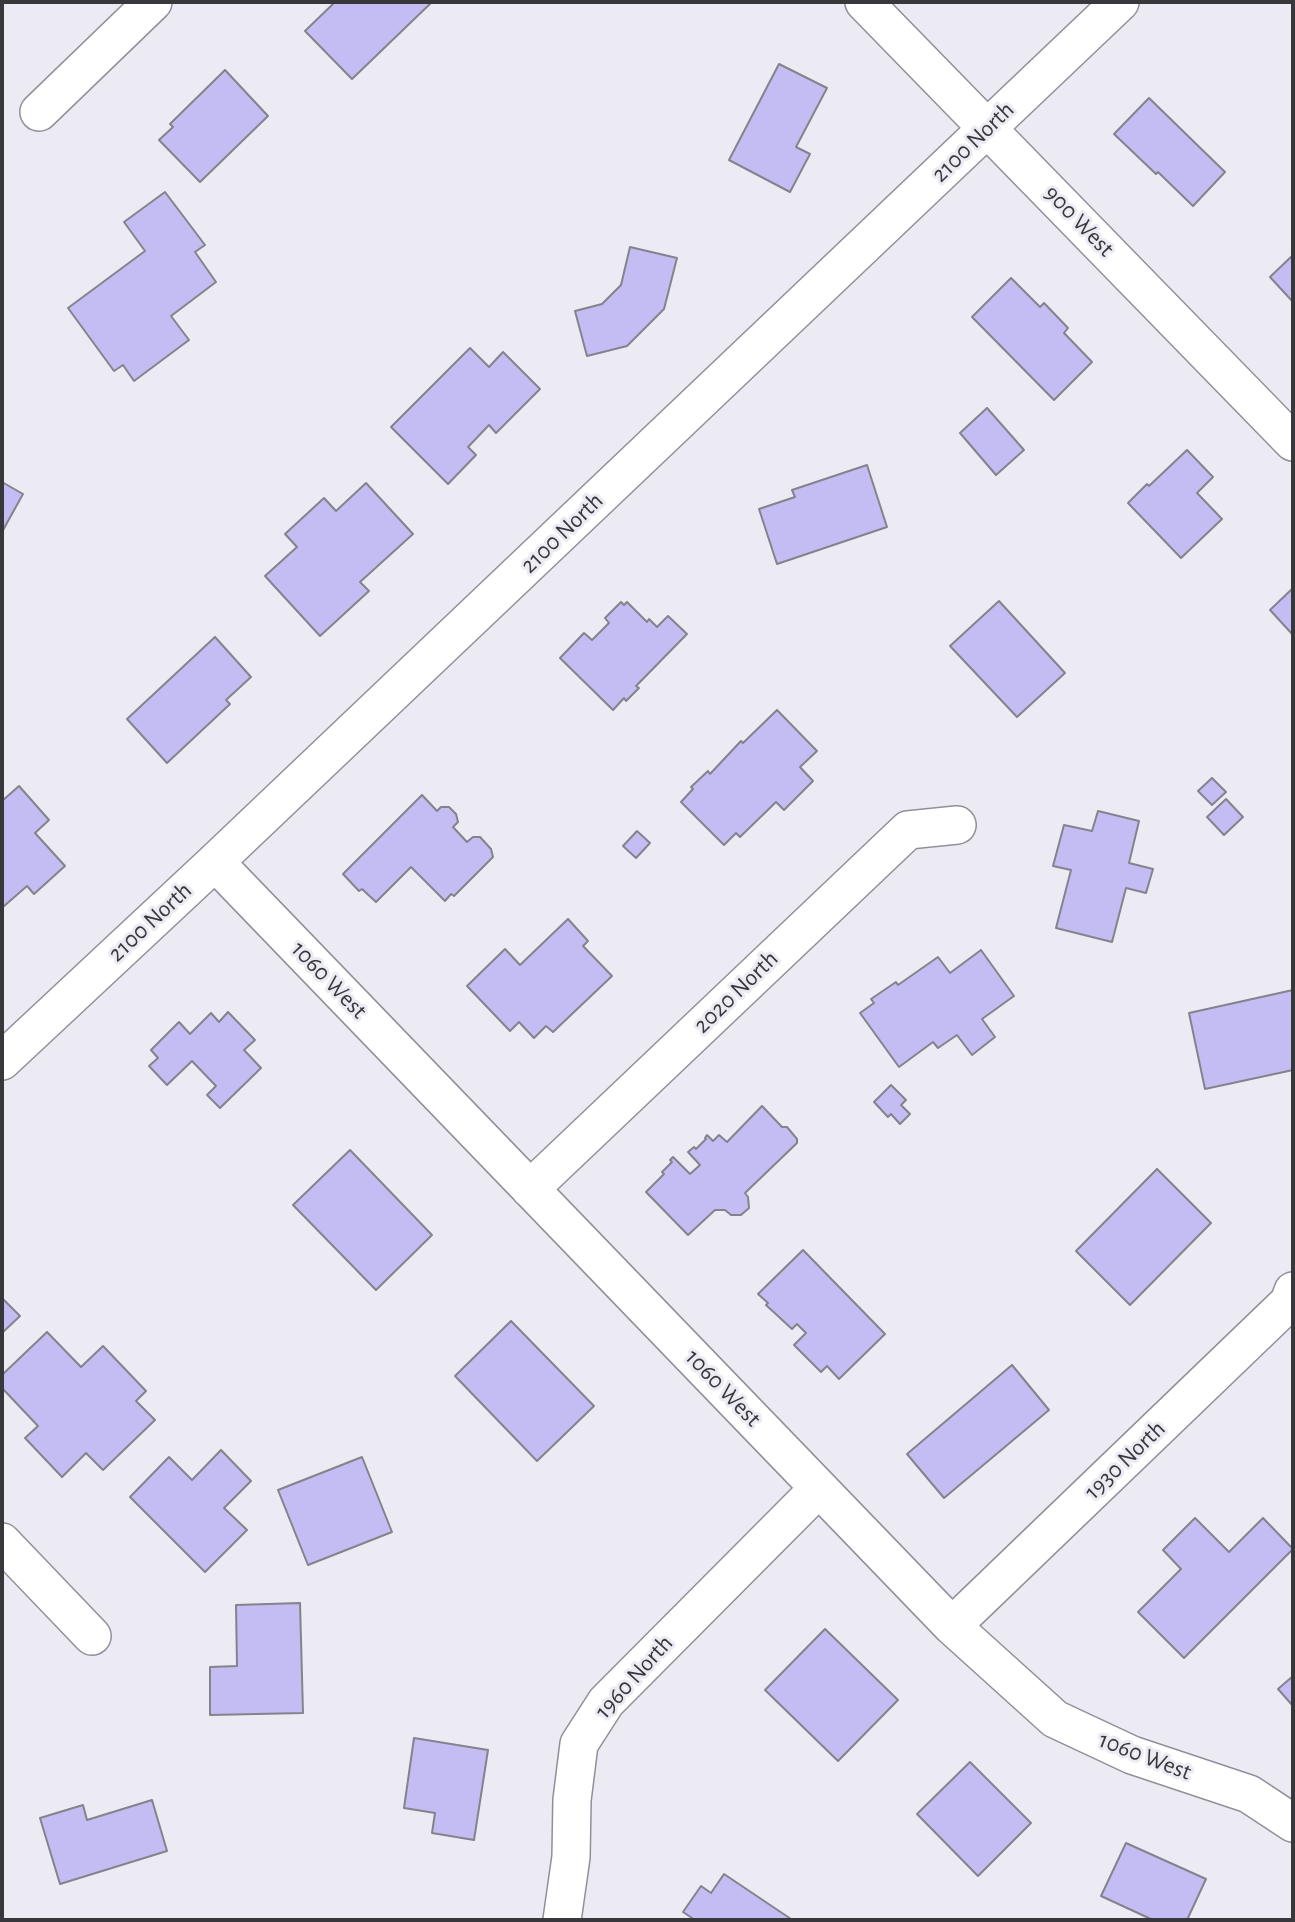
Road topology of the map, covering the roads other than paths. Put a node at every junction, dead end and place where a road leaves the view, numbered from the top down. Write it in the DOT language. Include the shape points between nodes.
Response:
graph roads {
  1 [pos="153,2"];
  2 [pos="864,2"];
  3 [pos="1120,2"];
  4 [pos="39,112"];
  5 [pos="988,128"];
  6 [pos="1293,442"];
  7 [pos="957,825"];
  8 [pos="215,862"];
  9 [pos="2,1061"];
  10 [pos="530,1189"];
  11 [pos="1293,1291"];
  12 [pos="820,1488"];
  13 [pos="2,1542"];
  14 [pos="953,1626"];
  15 [pos="92,1636"];
  16 [pos="1293,1823"];
  17 [pos="562,1920"];
  1 -- 4 [label="street"];
  2 -- 5 [label="street, 900 West"];
  3 -- 5 [label="street, 2100 North"];
  5 -- 6 [label="street, 900 West"];
  5 -- 8 [label="street, 2100 North"];
  7 -- 10 [label="street, 2020 North" via="908,830"];
  8 -- 9 [label="street, 2100 North"];
  8 -- 10 [label="street, 1060 West"];
  10 -- 12 [label="street, 1060 West"];
  11 -- 14 [label="street, 1930 North" via="1289,1301"];
  12 -- 14 [label="street, 1060 West"];
  12 -- 17 [label="street, 1960 North" via="606,1702 579,1744"];
  13 -- 15 [label="street"];
  14 -- 16 [label="street, 1060 West" via="1055,1719 1132,1755 1249,1794"];
}
